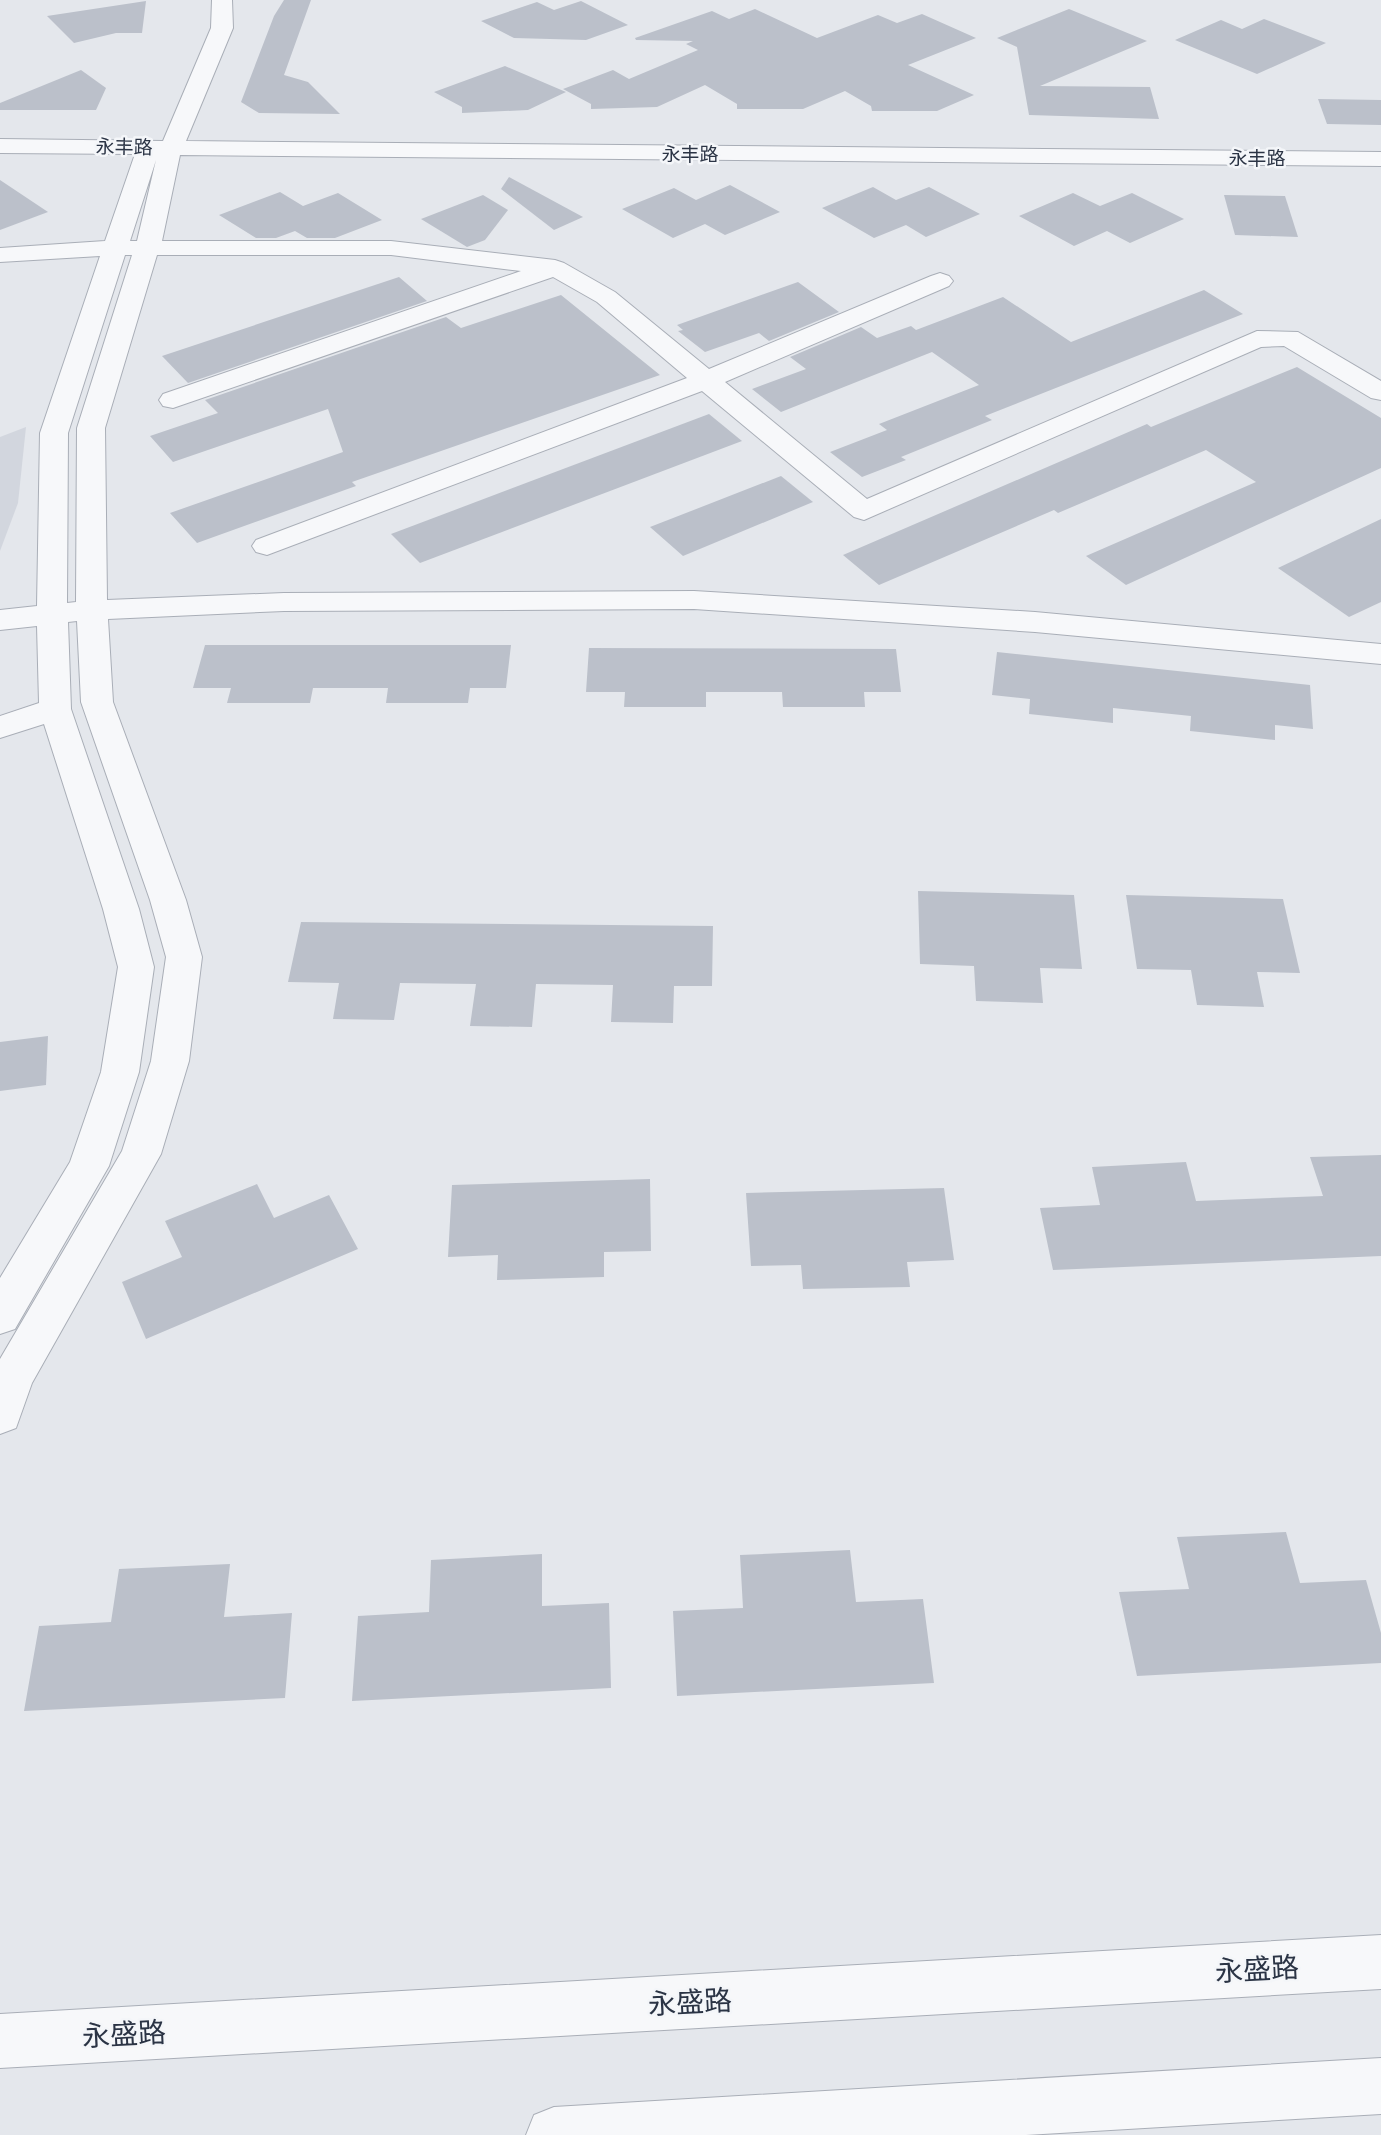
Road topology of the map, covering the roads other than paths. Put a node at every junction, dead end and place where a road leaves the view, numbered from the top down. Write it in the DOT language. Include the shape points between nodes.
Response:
graph roads {
  1 [pos="196,0"];
  2 [pos="222,0"];
  3 [pos="0,132"];
  4 [pos="1381,138"];
  5 [pos="164,139"];
  6 [pos="0,146"];
  7 [pos="1381,159"];
  8 [pos="132,248"];
  9 [pos="0,256"];
  10 [pos="555,268"];
  11 [pos="940,281"];
  12 [pos="706,380"];
  13 [pos="1381,392"];
  14 [pos="173,400"];
  15 [pos="267,546"];
  16 [pos="92,610"];
  17 [pos="52,615"];
  18 [pos="0,620"];
  19 [pos="1381,654"];
  20 [pos="55,709"];
  21 [pos="0,727"];
  22 [pos="0,1316"];
  23 [pos="0,1415"];
  24 [pos="1381,1962"];
  25 [pos="0,2041"];
  26 [pos="1381,2086"];
  27 [pos="554,2135"];
  1 -- 5 [label="street" via="194,31"];
  2 -- 5 [label="street" via="222,28"];
  3 -- 5 [label="street, 永丰路"];
  4 -- 5 [label="street, 永丰路"];
  5 -- 6 [label="street, 永丰路"];
  5 -- 7 [label="street, 永丰路"];
  5 -- 8 [label="street"];
  8 -- 9 [label="street"];
  8 -- 10 [label="street" via="391,248"];
  8 -- 16 [label="street" via="91,428"];
  8 -- 17 [label="street" via="54,433"];
  10 -- 12 [label="street" via="606,297"];
  10 -- 14 [label="street"];
  11 -- 12 [label="street"];
  12 -- 13 [label="street" via="864,511 1256,339 1289,338"];
  12 -- 15 [label="street"];
  16 -- 17 [label="street"];
  16 -- 19 [label="street" via="284,602 694,600 1035,622"];
  16 -- 23 [label="street" via="97,702 184,957 170,1061 141,1154 12,1378"];
  17 -- 18 [label="street"];
  17 -- 20 [label="street"];
  20 -- 21 [label="street"];
  20 -- 22 [label="street" via="136,967 120,1072 89,1166"];
  24 -- 25 [label="street, 永盛路"];
  26 -- 27 [label="street"];
}
